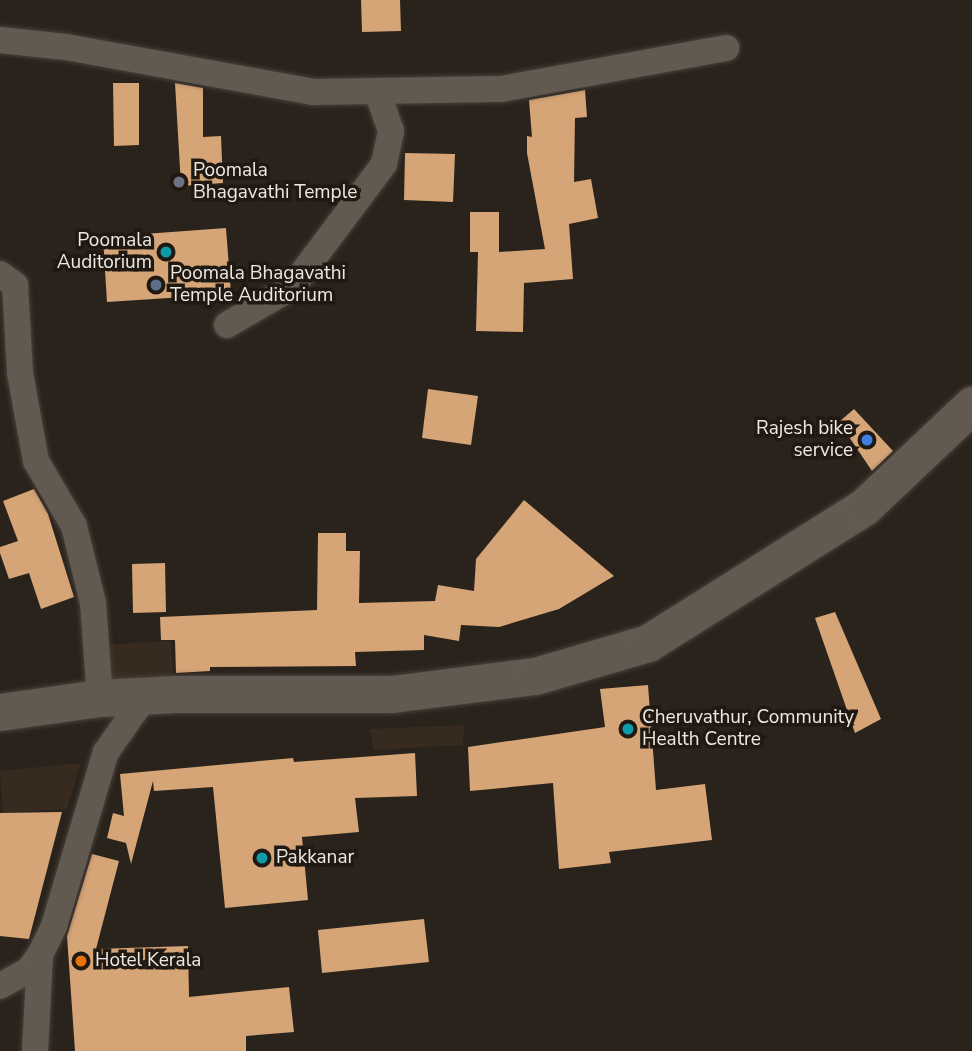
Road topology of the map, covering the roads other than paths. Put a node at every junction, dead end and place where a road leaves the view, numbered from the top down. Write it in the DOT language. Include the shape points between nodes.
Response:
graph roads {
  1 [pos="0,40"];
  2 [pos="726,48"];
  3 [pos="377,91"];
  4 [pos="0,274"];
  5 [pos="227,325"];
  6 [pos="972,405"];
  7 [pos="146,695"];
  8 [pos="100,698"];
  9 [pos="0,712"];
  10 [pos="40,955"];
  11 [pos="3,991"];
  12 [pos="35,1051"];
  1 -- 3 [label="street" via="66,47 313,92"];
  2 -- 3 [label="street" via="501,89"];
  3 -- 5 [label="street" via="391,131 384,163 292,286"];
  4 -- 8 [label="street" via="15,285 20,373 36,461 74,526 93,603"];
  6 -- 7 [label="main road" via="864,507 648,643 535,676 392,694"];
  7 -- 8 [label="main road"];
  7 -- 10 [label="street" via="106,752 54,926"];
  8 -- 9 [label="main road"];
  10 -- 11 [label="street"];
  10 -- 12 [label="street"];
}
